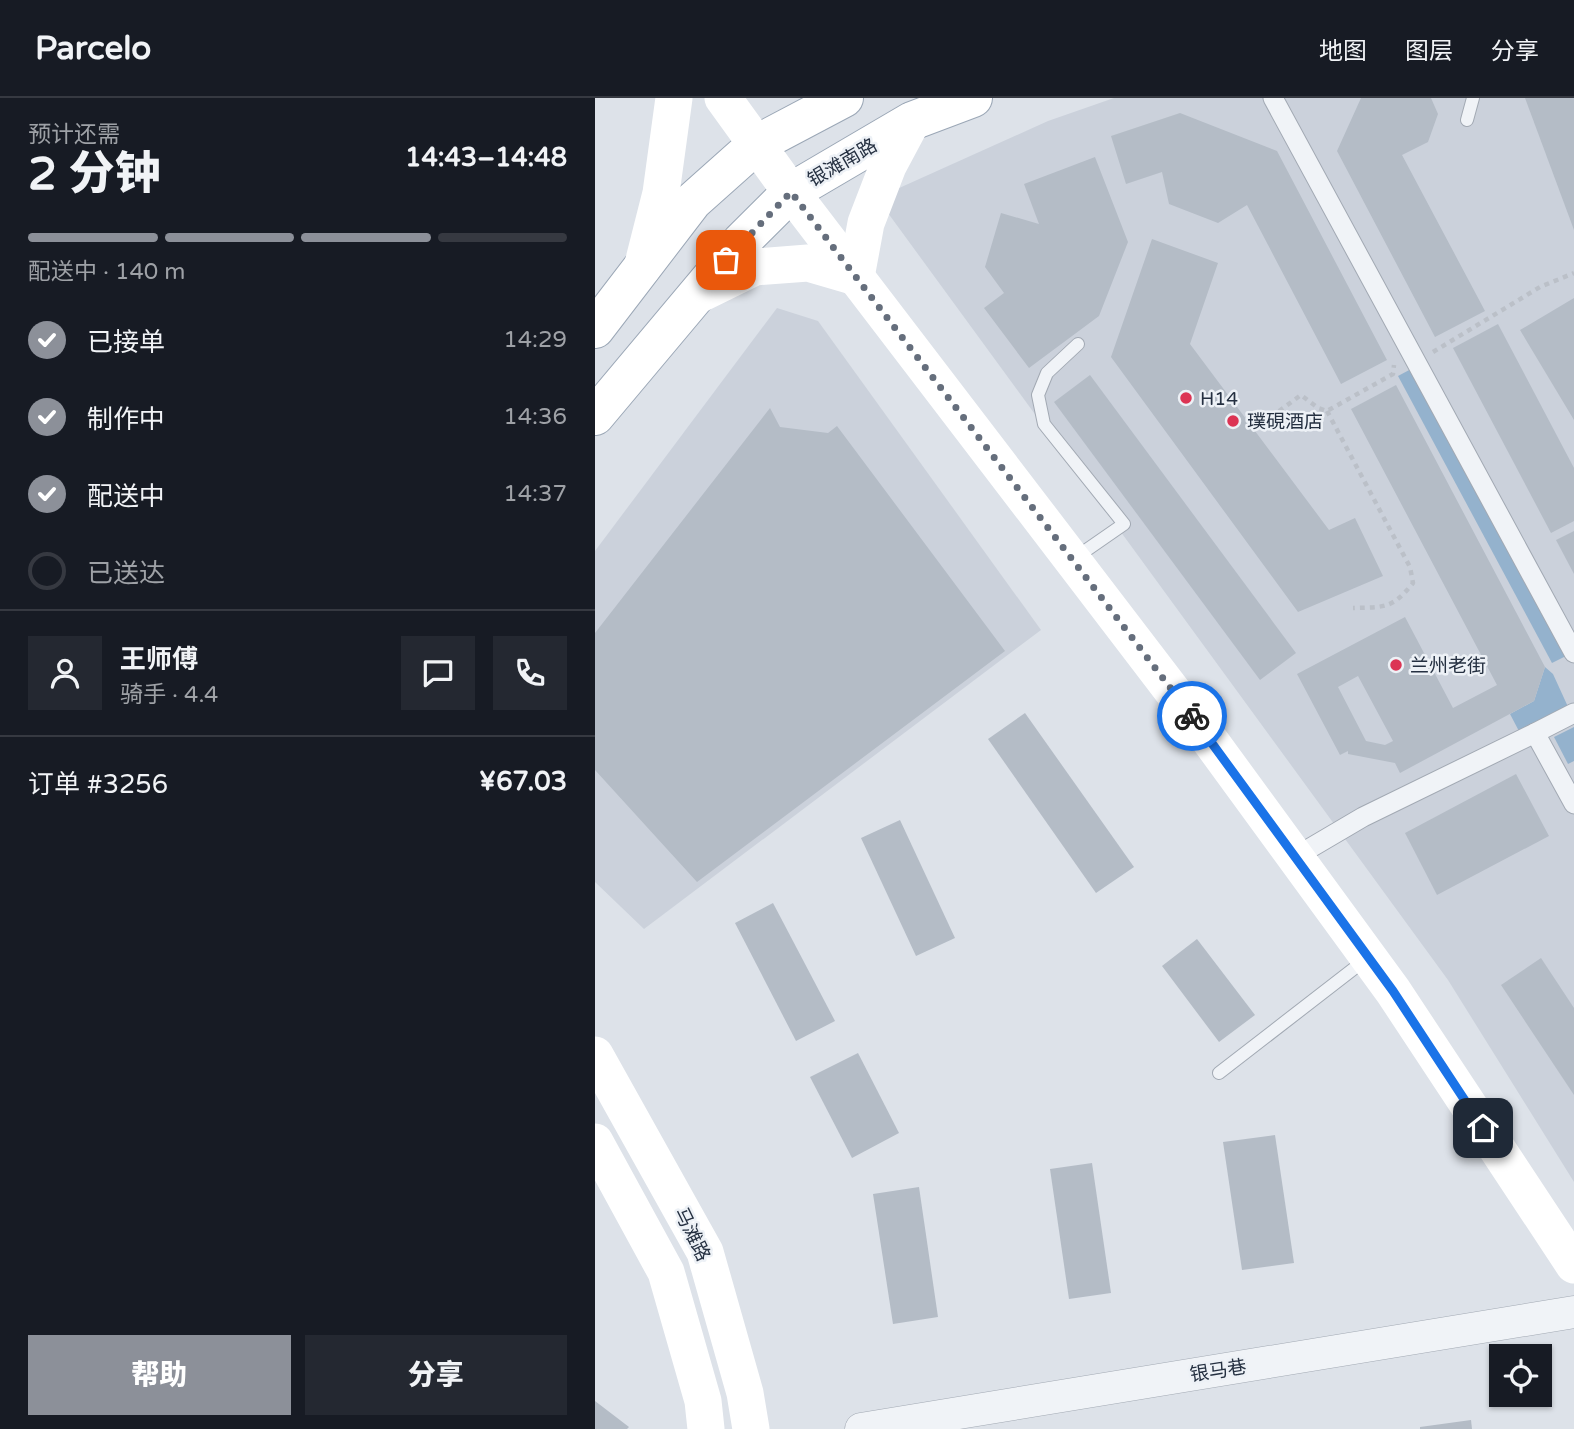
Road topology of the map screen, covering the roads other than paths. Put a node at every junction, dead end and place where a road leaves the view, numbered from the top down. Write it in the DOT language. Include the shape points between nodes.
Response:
graph roads {
  1 [pos="674,98"];
  2 [pos="723,98"];
  3 [pos="844,98"];
  4 [pos="973,98"];
  5 [pos="1273,98"];
  6 [pos="1473,98"];
  7 [pos="1467,120"];
  8 [pos="912,121"];
  9 [pos="757,144"];
  10 [pos="791,192"];
  11 [pos="642,268"];
  12 [pos="856,277"];
  13 [pos="696,296"];
  14 [pos="595,329"];
  15 [pos="1078,344"];
  16 [pos="595,416"];
  17 [pos="1072,560"];
  18 [pos="1574,653"];
  19 [pos="1574,713"];
  20 [pos="1535,733"];
  21 [pos="1574,804"];
  22 [pos="1295,857"];
  23 [pos="1368,957"];
  24 [pos="595,1055"];
  25 [pos="1219,1073"];
  26 [pos="595,1142"];
  27 [pos="1574,1265"];
  28 [pos="1574,1312"];
  29 [pos="706,1429"];
  30 [pos="751,1429"];
  31 [pos="861,1429"];
  1 -- 11 [label="main road" via="661,193"];
  2 -- 9 [label="main road"];
  3 -- 9 [label="main road"];
  4 -- 8 [label="main road, 银滩南路"];
  5 -- 18 [label="street"];
  6 -- 7 [label="lane"];
  8 -- 10 [label="main road, 银滩南路"];
  8 -- 12 [label="main road" via="866,223"];
  9 -- 10 [label="main road"];
  9 -- 11 [label="main road" via="693,201"];
  10 -- 12 [label="main road"];
  10 -- 13 [label="main road, 银滩南路"];
  11 -- 14 [label="main road"];
  12 -- 13 [label="main road" via="808,264 755,267"];
  12 -- 17 [label="main road"];
  13 -- 16 [label="main road, 银滩南路"];
  15 -- 17 [label="lane" via="1047,373 1038,395 1044,424 1124,524"];
  17 -- 22 [label="main road"];
  19 -- 20 [label="street"];
  20 -- 21 [label="street"];
  20 -- 22 [label="street" via="1363,817"];
  22 -- 23 [label="main road"];
  23 -- 25 [label="lane"];
  23 -- 27 [label="main road"];
  24 -- 30 [label="main road, 马滩路" via="705,1252"];
  26 -- 29 [label="main road" via="666,1272 703,1401"];
  28 -- 31 [label="street, 银马巷"];
}
